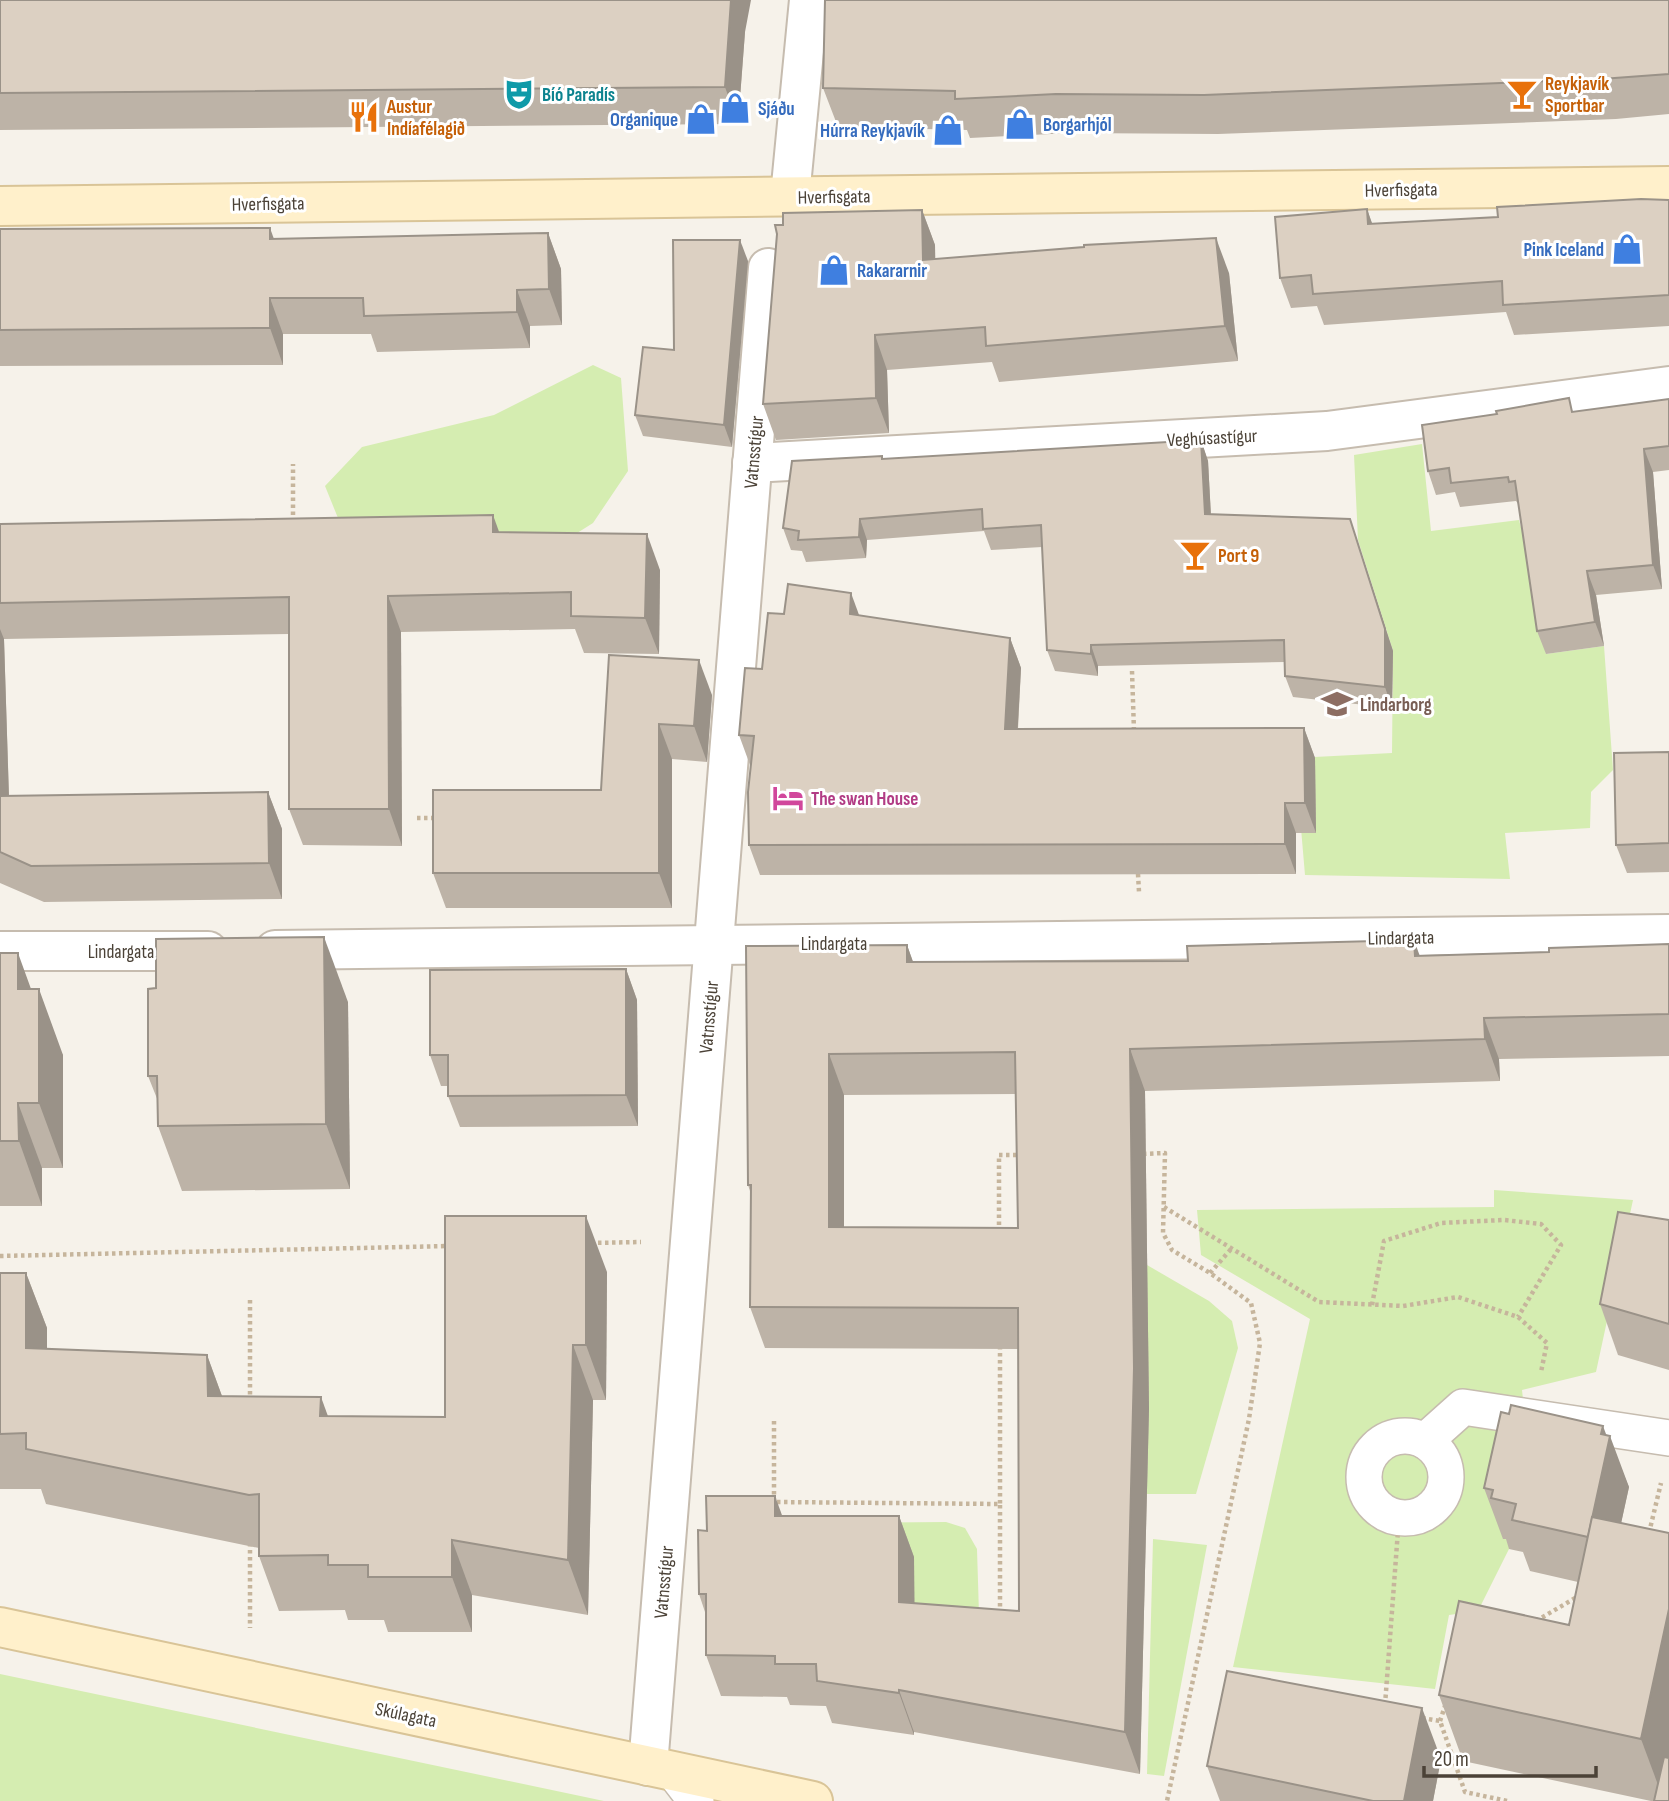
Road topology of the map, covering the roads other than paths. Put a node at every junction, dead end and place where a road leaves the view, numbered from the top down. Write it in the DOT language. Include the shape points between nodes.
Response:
graph roads {
  1 [pos="809,0"];
  2 [pos="1669,187"];
  3 [pos="790,196"];
  4 [pos="0,206"];
  5 [pos="768,268"];
  6 [pos="1669,386"];
  7 [pos="752,463"];
  8 [pos="1669,934"];
  9 [pos="714,944"];
  10 [pos="0,951"];
  11 [pos="1669,1438"];
  12 [pos="1425,1441"];
  13 [pos="0,1627"];
  14 [pos="660,1769"];
  15 [pos="696,1801"];
  16 [pos="813,1801"];
  1 -- 3 [label="street"];
  2 -- 3 [label="street, Hverfisgata"];
  3 -- 4 [label="street, Hverfisgata"];
  5 -- 7 [label="street, Vatnsstígur"];
  6 -- 7 [label="street, Veghúsastígur" via="1327,431"];
  7 -- 9 [label="street, Vatnsstígur"];
  8 -- 9 [label="street, Lindargata"];
  9 -- 10 [label="street, Lindargata"];
  9 -- 14 [label="street, Vatnsstígur"];
  11 -- 12 [label="lane" via="1463,1408"];
  12 -- 12 [label="lane" via="1443,1461 1446,1476 1437,1503 1413,1517 1385,1513 1367,1492 1366,1463 1384,1441 1397,1436"];
  13 -- 14 [label="street, Skúlagata"];
  14 -- 15 [label="lane"];
  14 -- 16 [label="street, Skúlagata"];
}
